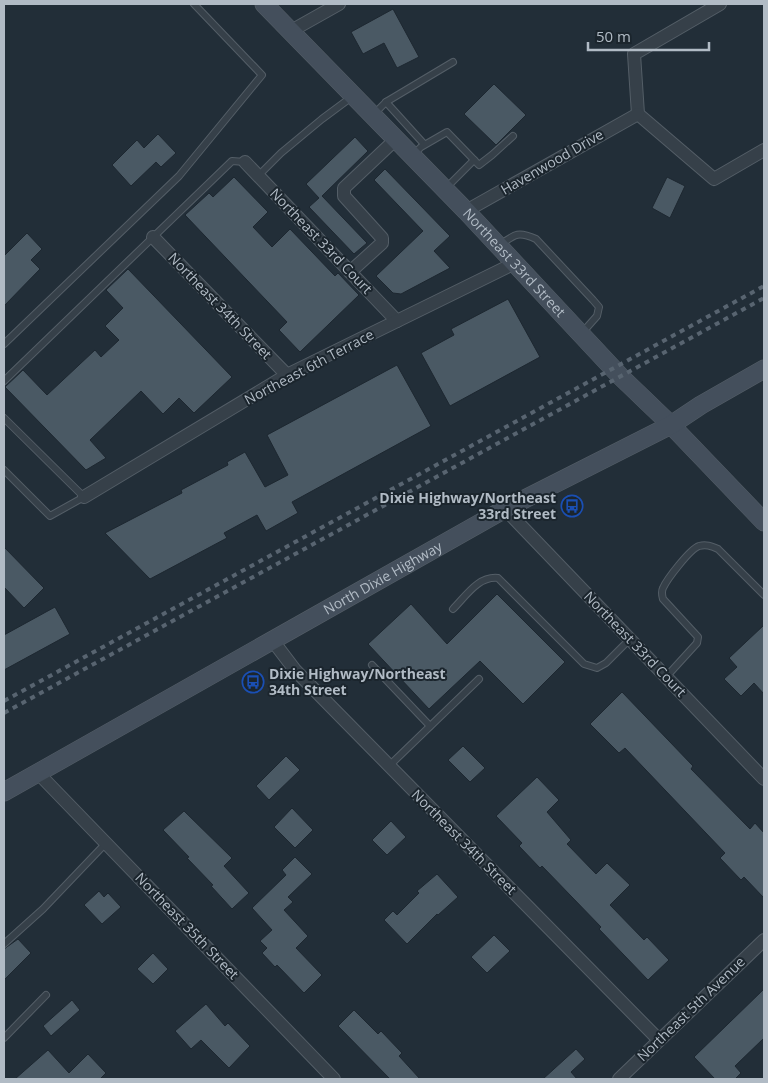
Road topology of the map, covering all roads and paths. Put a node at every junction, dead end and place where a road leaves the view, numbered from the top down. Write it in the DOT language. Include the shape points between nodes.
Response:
graph roads {
  1 [pos="194,4"];
  2 [pos="264,4"];
  3 [pos="339,4"];
  4 [pos="720,4"];
  5 [pos="291,31"];
  6 [pos="453,62"];
  7 [pos="354,96"];
  8 [pos="386,102"];
  9 [pos="638,114"];
  10 [pos="373,115"];
  11 [pos="513,136"];
  12 [pos="396,139"];
  13 [pos="418,150"];
  14 [pos="764,150"];
  15 [pos="474,160"];
  16 [pos="245,162"];
  17 [pos="258,176"];
  18 [pos="445,188"];
  19 [pos="466,211"];
  20 [pos="153,237"];
  21 [pos="499,246"];
  22 [pos="515,263"];
  23 [pos="350,272"];
  24 [pos="396,321"];
  25 [pos="581,334"];
  26 [pos="4,344"];
  27 [pos="764,369"];
  28 [pos="286,375"];
  29 [pos="4,381"];
  30 [pos="4,418"];
  31 [pos="671,425"];
  32 [pos="4,470"];
  33 [pos="84,497"];
  34 [pos="505,510"];
  35 [pos="764,522"];
  36 [pos="764,594"];
  37 [pos="453,609"];
  38 [pos="630,639"];
  39 [pos="273,641"];
  40 [pos="372,665"];
  41 [pos="666,677"];
  42 [pos="479,679"];
  43 [pos="430,726"];
  44 [pos="389,766"];
  45 [pos="762,773"];
  46 [pos="39,774"];
  47 [pos="4,792"];
  48 [pos="106,843"];
  49 [pos="764,940"];
  50 [pos="4,944"];
  51 [pos="46,995"];
  52 [pos="4,1038"];
  53 [pos="659,1040"];
  54 [pos="334,1079"];
  55 [pos="618,1079"];
  1 -- 26 [label="lane" via="262,75 179,176"];
  2 -- 5 [label="main road, Northeast 33rd Street"];
  3 -- 5 [label="street"];
  4 -- 9 [label="street" via="634,54"];
  5 -- 7 [label="main road, Northeast 33rd Street"];
  6 -- 8 [label="lane"];
  7 -- 10 [label="main road, Northeast 33rd Street"];
  7 -- 17 [label="lane" via="281,153"];
  8 -- 10 [label="lane"];
  8 -- 13 [label="lane"];
  9 -- 14 [label="street" via="714,179"];
  9 -- 19 [label="street, Havenwood Drive"];
  10 -- 12 [label="main road, Northeast 33rd Street"];
  11 -- 15 [label="lane" via="479,165"];
  12 -- 13 [label="main road, Northeast 33rd Street"];
  12 -- 23 [label="street" via="344,188 344,196 382,238 382,243"];
  13 -- 15 [label="lane" via="447,132"];
  13 -- 18 [label="main road, Northeast 33rd Street"];
  15 -- 18 [label="lane"];
  16 -- 17 [label="street, Northeast 33rd Court"];
  16 -- 20 [label="lane" via="232,161"];
  17 -- 23 [label="street, Northeast 33rd Court"];
  18 -- 19 [label="main road, Northeast 33rd Street"];
  19 -- 21 [label="main road, Northeast 33rd Street"];
  20 -- 28 [label="street, Northeast 34th Street"];
  20 -- 29 [label="lane"];
  21 -- 22 [label="main road, Northeast 33rd Street"];
  21 -- 25 [label="lane" via="516,234 536,239 593,300 598,307 597,316"];
  22 -- 24 [label="street, Northeast 6th Terrace"];
  22 -- 25 [label="main road, Northeast 33rd Street"];
  23 -- 24 [label="street, Northeast 33rd Court"];
  24 -- 28 [label="street, Northeast 6th Terrace"];
  25 -- 31 [label="main road, Northeast 33rd Street"];
  27 -- 31 [label="main road, North Dixie Highway"];
  28 -- 33 [label="street, Northeast 6th Terrace"];
  30 -- 33 [label="lane"];
  31 -- 34 [label="main road, North Dixie Highway"];
  31 -- 35 [label="main road, Northeast 33rd Street"];
  32 -- 33 [label="lane" via="50,516"];
  34 -- 38 [label="street, Northeast 33rd Court"];
  34 -- 39 [label="main road, North Dixie Highway"];
  36 -- 41 [label="lane" via="718,548 697,546 663,587 661,594 698,637 697,643"];
  37 -- 38 [label="lane" via="482,580 498,578 584,664 597,668"];
  38 -- 41 [label="street, Northeast 33rd Court"];
  39 -- 44 [label="street, Northeast 34th Street" via="295,670"];
  39 -- 46 [label="main road, North Dixie Highway"];
  40 -- 43 [label="lane"];
  41 -- 45 [label="street, Northeast 33rd Court"];
  42 -- 43 [label="lane"];
  43 -- 44 [label="lane"];
  44 -- 53 [label="street, Northeast 34th Street"];
  46 -- 47 [label="main road, North Dixie Highway"];
  46 -- 48 [label="street, Northeast 35th Street"];
  48 -- 50 [label="lane" via="43,909"];
  48 -- 54 [label="street, Northeast 35th Street"];
  49 -- 53 [label="street, Northeast 5th Avenue"];
  51 -- 52 [label="lane"];
  53 -- 55 [label="street, Northeast 5th Avenue"];
}
